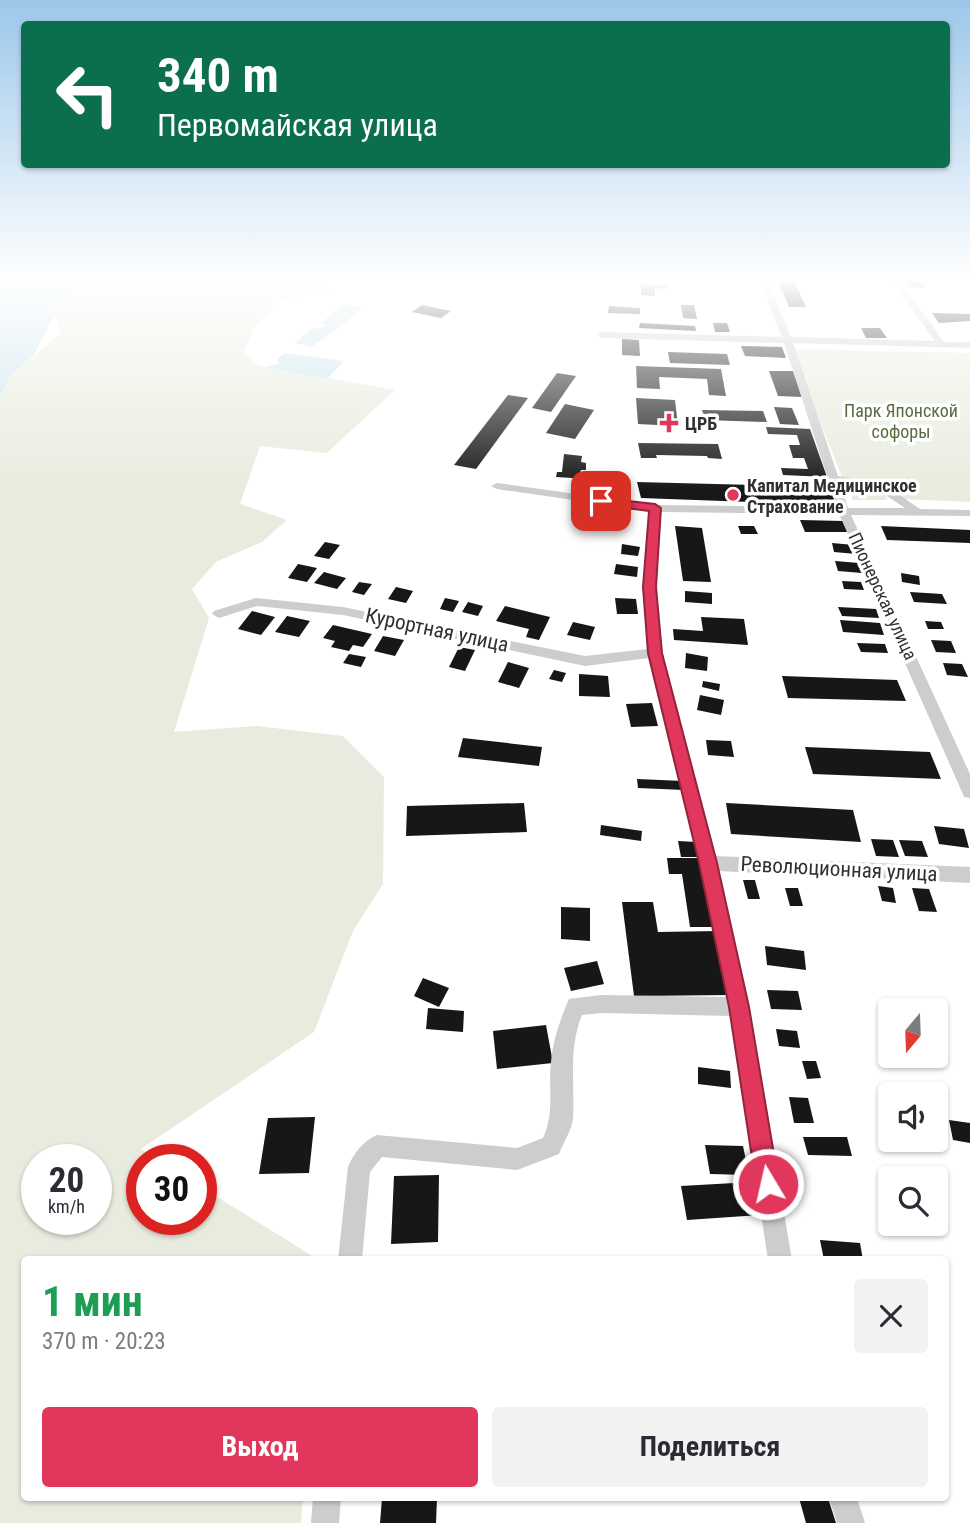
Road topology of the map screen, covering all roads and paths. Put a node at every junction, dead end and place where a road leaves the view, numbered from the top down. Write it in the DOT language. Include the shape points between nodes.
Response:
graph roads {
  1 [pos="790,348"];
  2 [pos="834,479"];
  3 [pos="497,486"];
  4 [pos="655,508"];
  5 [pos="915,510"];
  6 [pos="844,512"];
  7 [pos="970,513"];
  8 [pos="219,614"];
  9 [pos="655,653"];
  10 [pos="970,792"];
  11 [pos="708,863"];
  12 [pos="970,875"];
  13 [pos="739,1007"];
  14 [pos="350,1256"];
  15 [pos="779,1256"];
  16 [pos="327,1501"];
  17 [pos="844,1501"];
  18 [pos="325,1523"];
  19 [pos="851,1523"];
  1 -- 2 [label="street, Пионерская улица"];
  2 -- 5 [label="street" via="878,486"];
  2 -- 6 [label="street, Пионерская улица"];
  3 -- 4 [label="street"];
  4 -- 6 [label="street"];
  4 -- 9 [label="street" via="650,587"];
  5 -- 6 [label="street"];
  5 -- 7 [label="street"];
  6 -- 10 [label="street, Пионерская улица"];
  8 -- 9 [label="street, Курортная улица" via="256,602 343,611 585,661"];
  9 -- 11 [label="street"];
  11 -- 12 [label="street, Революционная улица"];
  11 -- 13 [label="street"];
  13 -- 14 [label="street" via="576,1006 561,1063 562,1121 551,1146 517,1159 377,1146 359,1167"];
  13 -- 15 [label="street"];
  16 -- 18 [label="street"];
  17 -- 19 [label="street"];
}
